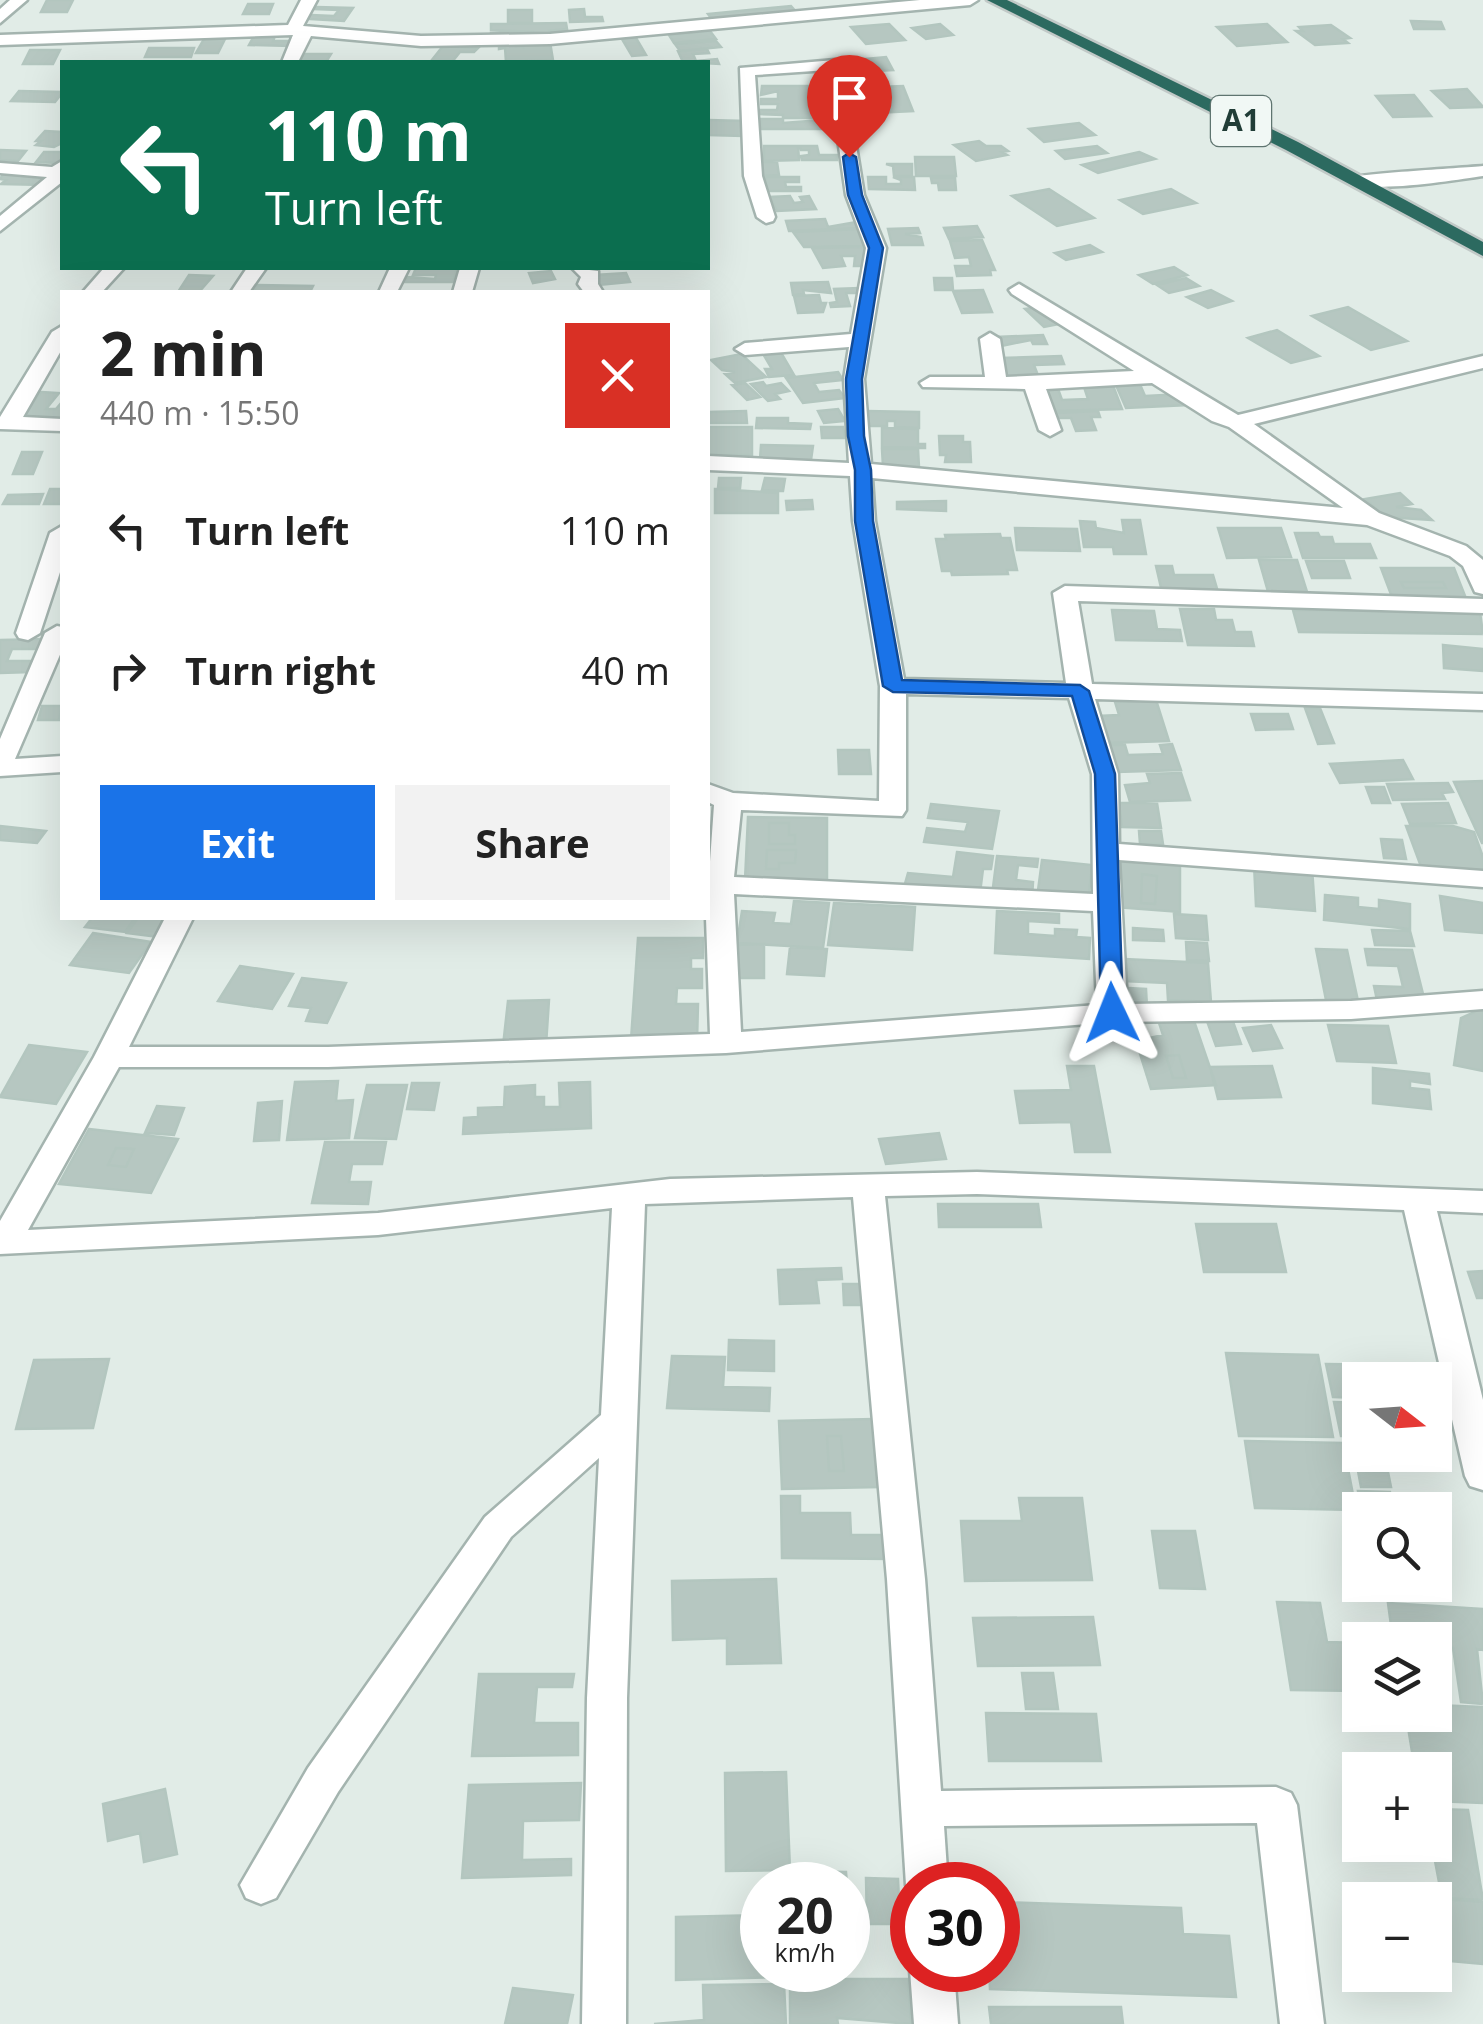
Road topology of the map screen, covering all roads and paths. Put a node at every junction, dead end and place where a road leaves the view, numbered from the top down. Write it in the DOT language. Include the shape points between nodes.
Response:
graph roads {
  1 [pos="20,0"];
  2 [pos="310,0"];
  3 [pos="970,0"];
  4 [pos="995,0"];
  5 [pos="0,18"];
  6 [pos="299,31"];
  7 [pos="0,40"];
  8 [pos="490,41"];
  9 [pos="291,60"];
  10 [pos="490,60"];
  11 [pos="0,168"];
  12 [pos="60,170"];
  13 [pos="1483,171"];
  14 [pos="60,173"];
  15 [pos="1352,179"];
  16 [pos="766,218"];
  17 [pos="0,225"];
  18 [pos="1483,250"];
  19 [pos="112,270"];
  20 [pos="584,270"];
  21 [pos="94,290"];
  22 [pos="592,290"];
  23 [pos="1019,290"];
  24 [pos="60,335"];
  25 [pos="990,338"];
  26 [pos="859,340"];
  27 [pos="745,348"];
  28 [pos="1483,362"];
  29 [pos="1156,376"];
  30 [pos="996,383"];
  31 [pos="1033,383"];
  32 [pos="930,384"];
  33 [pos="1237,422"];
  34 [pos="4,423"];
  35 [pos="60,425"];
  36 [pos="1050,430"];
  37 [pos="710,463"];
  38 [pos="863,470"];
  39 [pos="1371,518"];
  40 [pos="60,538"];
  41 [pos="1483,587"];
  42 [pos="1483,606"];
  43 [pos="0,633"];
  44 [pos="28,633"];
  45 [pos="60,633"];
  46 [pos="893,686"];
  47 [pos="1080,691"];
  48 [pos="1483,702"];
  49 [pos="9,729"];
  50 [pos="60,764"];
  51 [pos="0,765"];
  52 [pos="718,796"];
  53 [pos="1105,851"];
  54 [pos="1483,879"];
  55 [pos="719,885"];
  56 [pos="1108,903"];
  57 [pos="177,920"];
  58 [pos="1483,1000"];
  59 [pos="1112,1013"];
  60 [pos="726,1044"];
  61 [pos="109,1057"];
  62 [pos="868,1186"];
  63 [pos="629,1195"];
  64 [pos="1418,1200"];
  65 [pos="1483,1202"];
  66 [pos="3,1242"];
  67 [pos="619,1420"];
  68 [pos="1483,1476"];
  69 [pos="922,1809"];
  70 [pos="925,1862"];
  71 [pos="261,1885"];
  72 [pos="934,1992"];
  73 [pos="604,2024"];
  74 [pos="936,2024"];
  75 [pos="1302,2024"];
  1 -- 5 [label="street"];
  2 -- 6 [label="street"];
  3 -- 8 [label="street" via="606,37"];
  4 -- 15 [label="highway, A1"];
  6 -- 7 [label="street" via="139,43"];
  6 -- 8 [label="street"];
  6 -- 9 [label="street"];
  8 -- 10 [label="street"];
  11 -- 12 [label="street"];
  13 -- 15 [label="street"];
  14 -- 17 [label="street"];
  15 -- 18 [label="highway, A1"];
  16 -- 26 [label="street" via="753,176 746,71 835,65 855,195 876,248"];
  19 -- 21 [label="street"];
  20 -- 22 [label="street" via="592,275"];
  23 -- 29 [label="street"];
  24 -- 34 [label="street"];
  25 -- 30 [label="street"];
  26 -- 27 [label="street"];
  26 -- 38 [label="street" via="854,379"];
  28 -- 33 [label="street"];
  29 -- 31 [label="street"];
  29 -- 33 [label="street"];
  30 -- 31 [label="street"];
  30 -- 32 [label="street"];
  31 -- 36 [label="street"];
  33 -- 39 [label="street"];
  34 -- 35 [label="street"];
  37 -- 38 [label="street"];
  38 -- 39 [label="street"];
  38 -- 46 [label="street" via="864,521"];
  39 -- 41 [label="street" via="1458,552 1473,563"];
  40 -- 44 [label="street"];
  42 -- 47 [label="street" via="1065,593"];
  43 -- 44 [label="street"];
  44 -- 45 [label="street"];
  45 -- 49 [label="street"];
  46 -- 47 [label="street"];
  46 -- 52 [label="street" via="892,810"];
  47 -- 48 [label="street"];
  47 -- 53 [label="street" via="1105,774"];
  49 -- 51 [label="street"];
  50 -- 51 [label="street"];
  52 -- 55 [label="street"];
  53 -- 54 [label="street"];
  53 -- 56 [label="street"];
  55 -- 56 [label="street"];
  55 -- 60 [label="street"];
  56 -- 59 [label="street"];
  57 -- 61 [label="street"];
  58 -- 59 [label="street" via="1351,1010"];
  59 -- 60 [label="street"];
  60 -- 61 [label="street"];
  61 -- 66 [label="street"];
  62 -- 63 [label="street"];
  62 -- 64 [label="street"];
  62 -- 69 [label="street"];
  63 -- 66 [label="street" via="378,1224"];
  63 -- 67 [label="street"];
  64 -- 65 [label="street"];
  64 -- 68 [label="street"];
  67 -- 71 [label="street" via="498,1526 323,1780"];
  67 -- 73 [label="street" via="607,1698"];
  69 -- 70 [label="street"];
  69 -- 75 [label="street" via="1276,1806"];
  72 -- 74 [label="street"];
}
